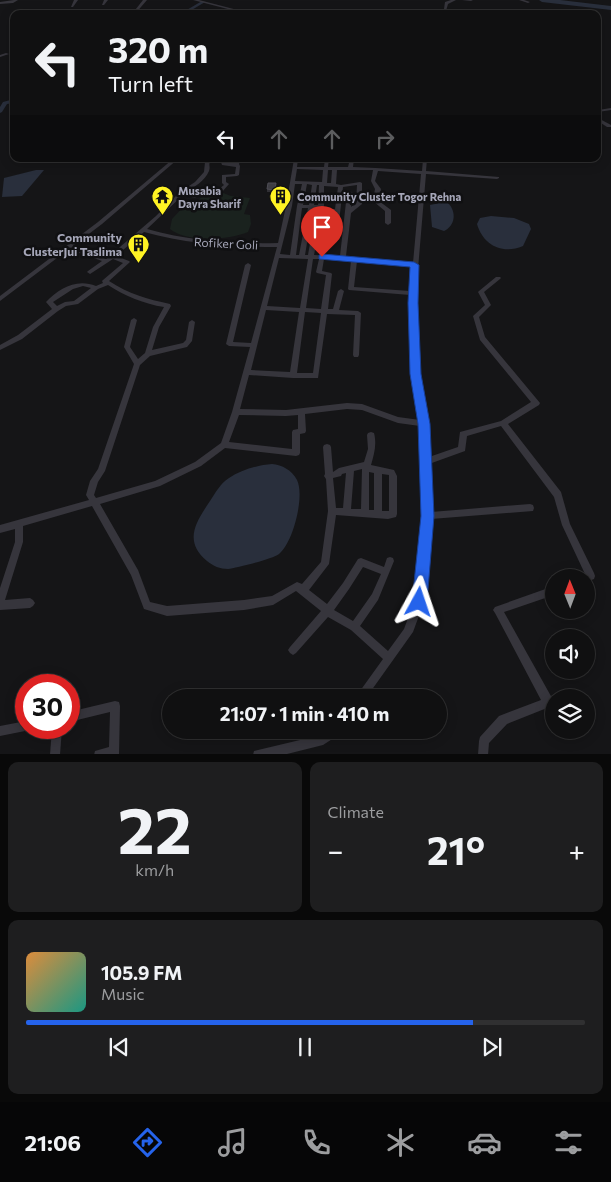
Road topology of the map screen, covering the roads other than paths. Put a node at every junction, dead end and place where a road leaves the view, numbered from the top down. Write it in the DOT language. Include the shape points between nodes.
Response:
graph roads {
  1 [pos="16,0"];
  2 [pos="76,0"];
  3 [pos="106,0"];
  4 [pos="145,0"];
  5 [pos="195,0"];
  6 [pos="454,0"];
  7 [pos="464,0"];
  8 [pos="471,0"];
  9 [pos="521,0"];
  10 [pos="0,1"];
  11 [pos="528,2"];
  12 [pos="103,4"];
  13 [pos="72,6"];
  14 [pos="136,10"];
  15 [pos="241,10"];
  16 [pos="428,10"];
  17 [pos="445,10"];
  18 [pos="445,10"];
  19 [pos="7,54"];
  20 [pos="0,56"];
  21 [pos="601,121"];
  22 [pos="609,126"];
  23 [pos="172,162"];
  24 [pos="207,162"];
  25 [pos="223,162"];
  26 [pos="238,162"];
  27 [pos="295,162"];
  28 [pos="327,162"];
  29 [pos="335,162"];
  30 [pos="351,162"];
  31 [pos="424,162"];
  32 [pos="236,165"];
  33 [pos="294,168"];
  34 [pos="326,168"];
  35 [pos="334,168"];
  36 [pos="350,169"];
  37 [pos="376,169"];
  38 [pos="424,174"];
  39 [pos="497,178"];
  40 [pos="293,182"];
  41 [pos="305,183"];
  42 [pos="315,184"];
  43 [pos="323,184"];
  44 [pos="333,185"];
  45 [pos="341,186"];
  46 [pos="182,193"];
  47 [pos="350,193"];
  48 [pos="300,206"];
  49 [pos="311,209"];
  50 [pos="320,209"];
  51 [pos="337,210"];
  52 [pos="348,212"];
  53 [pos="388,223"];
  54 [pos="144,230"];
  55 [pos="280,245"];
  56 [pos="69,247"];
  57 [pos="312,248"];
  58 [pos="277,256"];
  59 [pos="292,256"];
  60 [pos="302,256"];
  61 [pos="310,256"];
  62 [pos="322,257"];
  63 [pos="343,258"];
  64 [pos="109,259"];
  65 [pos="354,259"];
  66 [pos="248,265"];
  67 [pos="414,265"];
  68 [pos="90,272"];
  69 [pos="498,278"];
  70 [pos="108,283"];
  71 [pos="96,288"];
  72 [pos="341,290"];
  73 [pos="413,293"];
  74 [pos="0,299"];
  75 [pos="264,308"];
  76 [pos="56,309"];
  77 [pos="302,311"];
  78 [pos="325,312"];
  79 [pos="336,312"];
  80 [pos="134,320"];
  81 [pos="192,322"];
  82 [pos="253,345"];
  83 [pos="0,348"];
  84 [pos="148,354"];
  85 [pos="356,355"];
  86 [pos="137,364"];
  87 [pos="246,372"];
  88 [pos="293,374"];
  89 [pos="236,412"];
  90 [pos="301,412"];
  91 [pos="503,422"];
  92 [pos="424,424"];
  93 [pos="371,435"];
  94 [pos="224,445"];
  95 [pos="327,447"];
  96 [pos="425,462"];
  97 [pos="367,466"];
  98 [pos="350,468"];
  99 [pos="378,470"];
  100 [pos="328,476"];
  101 [pos="94,502"];
  102 [pos="530,508"];
  103 [pos="332,511"];
  104 [pos="347,512"];
  105 [pos="365,513"];
  106 [pos="378,514"];
  107 [pos="427,516"];
  108 [pos="19,524"];
  109 [pos="0,529"];
  110 [pos="390,561"];
  111 [pos="588,569"];
  112 [pos="386,572"];
  113 [pos="303,590"];
  114 [pos="545,593"];
  115 [pos="0,603"];
  116 [pos="30,603"];
  117 [pos="328,611"];
  118 [pos="354,627"];
  119 [pos="293,650"];
  120 [pos="388,658"];
  121 [pos="366,689"];
  122 [pos="80,714"];
  123 [pos="15,728"];
  124 [pos="0,731"];
  125 [pos="56,739"];
  126 [pos="325,739"];
  127 [pos="114,753"];
  128 [pos="55,754"];
  129 [pos="99,754"];
  130 [pos="258,754"];
  131 [pos="483,754"];
  1 -- 10 [label="street"];
  2 -- 13 [label="street"];
  3 -- 12 [label="street"];
  4 -- 14 [label="street"];
  5 -- 15 [label="street"];
  6 -- 18 [label="street" via="446,3"];
  7 -- 8 [label="street"];
  9 -- 11 [label="street"];
  16 -- 17 [label="street"];
  19 -- 20 [label="street"];
  21 -- 22 [label="street"];
  23 -- 56 [label="street"];
  24 -- 46 [label="street" via="206,172"];
  25 -- 32 [label="street"];
  26 -- 32 [label="street"];
  27 -- 33 [label="street"];
  28 -- 34 [label="street"];
  29 -- 35 [label="street"];
  30 -- 36 [label="street"];
  31 -- 38 [label="street"];
  32 -- 46 [label="street" via="237,175 224,176 224,183 228,184 220,191 204,188 195,196"];
  33 -- 34 [label="street"];
  33 -- 40 [label="street"];
  34 -- 35 [label="street"];
  34 -- 43 [label="street"];
  35 -- 36 [label="street"];
  35 -- 44 [label="street"];
  36 -- 37 [label="street"];
  37 -- 38 [label="street"];
  37 -- 53 [label="street" via="373,181 378,189 376,201 388,210"];
  38 -- 39 [label="street"];
  38 -- 67 [label="street"];
  40 -- 41 [label="street"];
  40 -- 55 [label="street"];
  41 -- 42 [label="street"];
  41 -- 48 [label="street"];
  42 -- 43 [label="street"];
  42 -- 49 [label="street"];
  43 -- 44 [label="street"];
  43 -- 50 [label="street"];
  44 -- 45 [label="street"];
  45 -- 51 [label="street"];
  45 -- 52 [label="street" via="360,183 360,204"];
  46 -- 54 [label="street"];
  47 -- 52 [label="street"];
  48 -- 49 [label="street"];
  48 -- 59 [label="street"];
  49 -- 50 [label="street"];
  49 -- 60 [label="street"];
  50 -- 51 [label="street"];
  50 -- 57 [label="street"];
  51 -- 57 [label="street" via="335,232 323,249"];
  52 -- 63 [label="street"];
  54 -- 55 [label="street, Rofiker Goli" via="202,243"];
  54 -- 64 [label="street"];
  55 -- 58 [label="street"];
  56 -- 64 [label="street"];
  56 -- 74 [label="street"];
  57 -- 61 [label="street"];
  58 -- 59 [label="street"];
  58 -- 75 [label="street"];
  59 -- 60 [label="street"];
  60 -- 61 [label="street"];
  61 -- 62 [label="street"];
  61 -- 77 [label="street"];
  62 -- 63 [label="street"];
  62 -- 78 [label="street" via="319,272 329,274"];
  63 -- 65 [label="street"];
  64 -- 68 [label="street"];
  64 -- 70 [label="street" via="127,262 106,281"];
  65 -- 67 [label="street"];
  65 -- 73 [label="street" via="351,290"];
  66 -- 82 [label="street" via="229,344"];
  67 -- 73 [label="street"];
  69 -- 91 [label="street" via="481,292 488,305 476,316 482,338 536,403"];
  70 -- 71 [label="street"];
  70 -- 84 [label="street" via="120,291 168,306 156,326"];
  71 -- 76 [label="street" via="76,303"];
  71 -- 76 [label="street" via="74,285 49,302"];
  72 -- 79 [label="street"];
  73 -- 92 [label="street" via="416,374"];
  75 -- 77 [label="street"];
  75 -- 82 [label="street"];
  76 -- 83 [label="street"];
  77 -- 78 [label="street"];
  77 -- 88 [label="street"];
  78 -- 79 [label="street"];
  78 -- 88 [label="street" via="316,376"];
  79 -- 85 [label="street" via="358,311"];
  80 -- 86 [label="street" via="127,347"];
  81 -- 84 [label="street" via="189,341 185,345"];
  82 -- 87 [label="street"];
  84 -- 86 [label="street"];
  86 -- 101 [label="street" via="101,471 94,481 90,495"];
  87 -- 88 [label="street"];
  87 -- 89 [label="street"];
  89 -- 90 [label="street"];
  89 -- 94 [label="street"];
  90 -- 92 [label="street" via="362,407 398,420"];
  90 -- 94 [label="street" via="302,431 296,432 296,453"];
  91 -- 96 [label="street" via="463,434 462,449"];
  91 -- 111 [label="street" via="558,495 566,525"];
  92 -- 96 [label="street"];
  93 -- 97 [label="street" via="372,449"];
  94 -- 101 [label="street" via="198,464 157,484"];
  95 -- 100 [label="street"];
  96 -- 107 [label="street"];
  97 -- 98 [label="street"];
  97 -- 99 [label="street"];
  97 -- 105 [label="street"];
  98 -- 100 [label="street"];
  98 -- 104 [label="street"];
  99 -- 106 [label="street"];
  99 -- 106 [label="street" via="391,472 393,476 393,514"];
  100 -- 103 [label="street"];
  101 -- 108 [label="street"];
  101 -- 113 [label="street" via="135,573 147,606 167,611 244,605 273,600 295,587"];
  102 -- 107 [label="street"];
  103 -- 104 [label="street"];
  103 -- 113 [label="street" via="325,564"];
  104 -- 105 [label="street"];
  105 -- 106 [label="street"];
  107 -- 120 [label="street" via="419,602 408,632"];
  108 -- 109 [label="street"];
  108 -- 115 [label="street" via="19,542"];
  110 -- 112 [label="street"];
  112 -- 117 [label="street" via="361,562"];
  112 -- 118 [label="street"];
  113 -- 117 [label="street"];
  114 -- 131 [label="street" via="498,610 548,702 503,720 484,741"];
  115 -- 116 [label="street"];
  117 -- 118 [label="street"];
  117 -- 119 [label="street"];
  118 -- 120 [label="street"];
  120 -- 121 [label="street"];
  122 -- 127 [label="street" via="115,706"];
  123 -- 124 [label="street"];
  125 -- 128 [label="street"];
  126 -- 130 [label="street"];
  127 -- 129 [label="street"];
}
